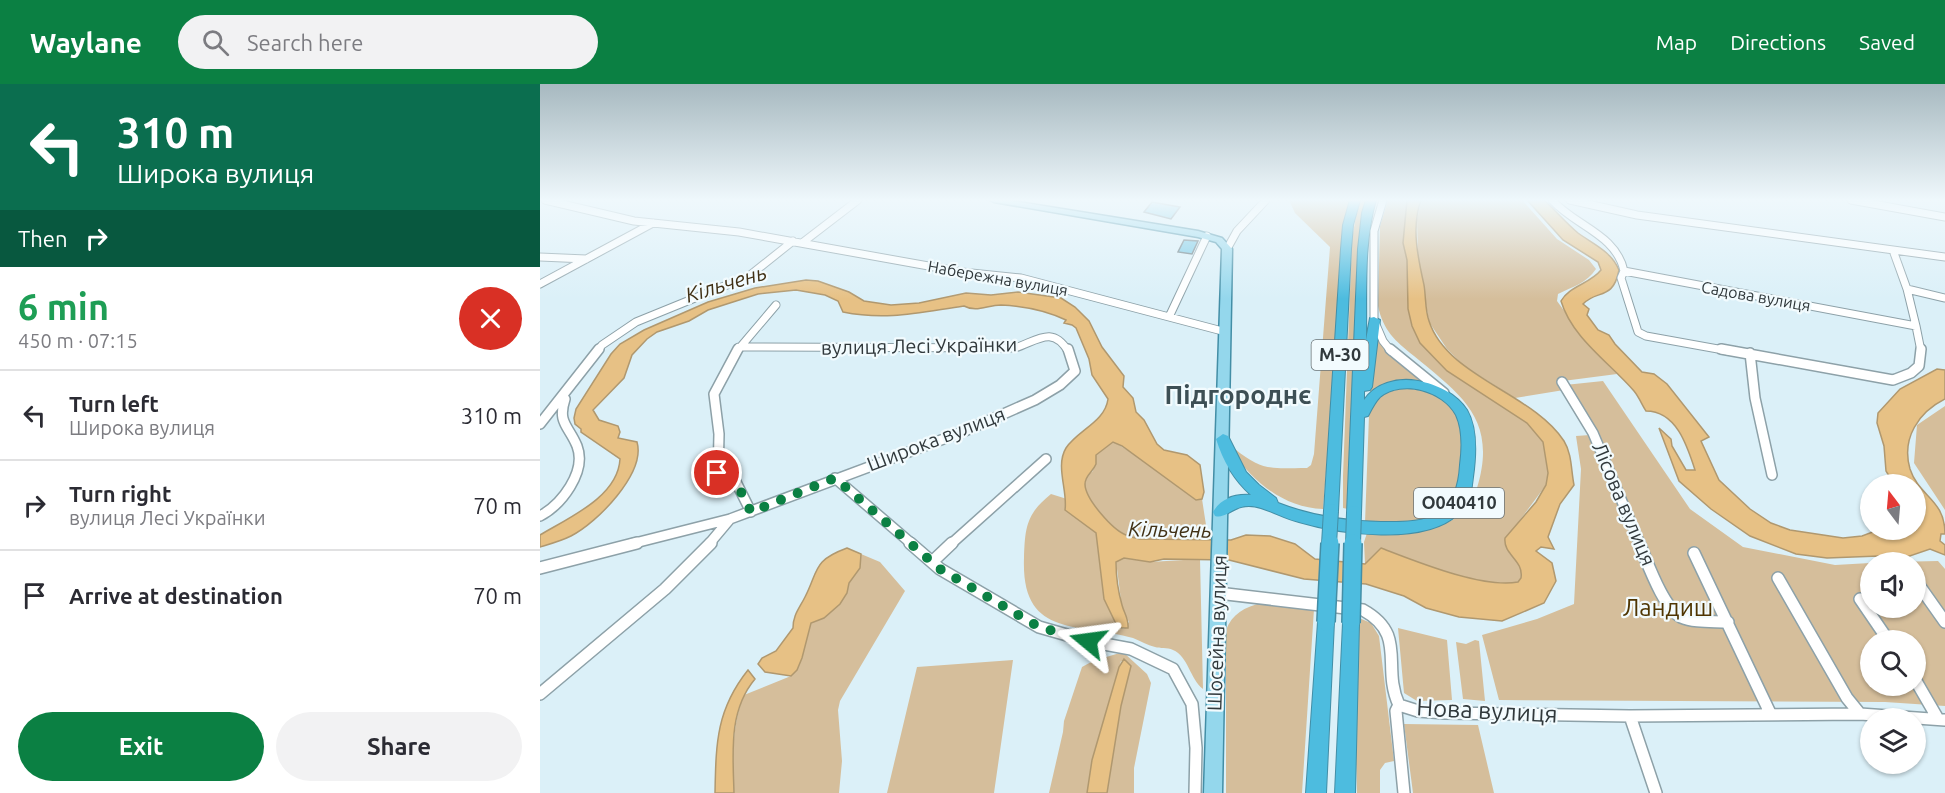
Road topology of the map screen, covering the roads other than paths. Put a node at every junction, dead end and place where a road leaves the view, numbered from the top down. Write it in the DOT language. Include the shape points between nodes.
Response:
graph roads {
  1 [pos="634,233"];
  2 [pos="741,233"];
  3 [pos="815,233"];
  4 [pos="1188,233"];
  5 [pos="1236,233"];
  6 [pos="1347,233"];
  7 [pos="1364,233"];
  8 [pos="1374,233"];
  9 [pos="1594,233"];
  10 [pos="1770,233"];
  11 [pos="1208,237"];
  12 [pos="793,241"];
  13 [pos="802,243"];
  14 [pos="1227,249"];
  15 [pos="1894,253"];
  16 [pos="540,257"];
  17 [pos="1945,257"];
  18 [pos="585,259"];
  19 [pos="1624,272"];
  20 [pos="540,284"];
  21 [pos="1907,289"];
  22 [pos="1945,298"];
  23 [pos="776,305"];
  24 [pos="1169,317"];
  25 [pos="1374,320"];
  26 [pos="1916,326"];
  27 [pos="1226,332"];
  28 [pos="739,347"];
  29 [pos="1750,353"];
  30 [pos="1075,371"];
  31 [pos="1562,382"];
  32 [pos="567,391"];
  33 [pos="1450,399"];
  34 [pos="1363,413"];
  35 [pos="540,424"];
  36 [pos="1223,439"];
  37 [pos="1356,448"];
  38 [pos="1046,459"];
  39 [pos="1772,475"];
  40 [pos="835,478"];
  41 [pos="751,512"];
  42 [pos="1291,514"];
  43 [pos="540,516"];
  44 [pos="1220,518"];
  45 [pos="730,519"];
  46 [pos="1694,553"];
  47 [pos="932,562"];
  48 [pos="540,568"];
  49 [pos="1778,578"];
  50 [pos="1218,593"];
  51 [pos="1926,595"];
  52 [pos="1945,621"];
  53 [pos="1728,622"];
  54 [pos="540,694"];
  55 [pos="1926,696"];
  56 [pos="1399,705"];
  57 [pos="1860,714"];
  58 [pos="1771,715"];
  59 [pos="1630,716"];
  60 [pos="1926,719"];
  61 [pos="1941,720"];
  62 [pos="1195,793"];
  63 [pos="1213,793"];
  64 [pos="1316,793"];
  65 [pos="1346,793"];
  66 [pos="1404,793"];
  67 [pos="1656,793"];
  1 -- 18 [label="street"];
  2 -- 12 [label="street, Набережна вулиця"];
  3 -- 13 [label="street"];
  4 -- 11 [label="main road"];
  5 -- 14 [label="street"];
  6 -- 64 [label="highway, М-30, bridge"];
  7 -- 37 [label="highway, М-30"];
  8 -- 25 [label="street"];
  9 -- 19 [label="street" via="1621,258"];
  10 -- 15 [label="street"];
  11 -- 14 [label="main road" via="1220,240"];
  11 -- 24 [label="street"];
  12 -- 13 [label="street, Набережна вулиця"];
  12 -- 32 [label="street" via="749,276 626,328 594,353"];
  13 -- 24 [label="street, Набережна вулиця" via="962,272 1021,278"];
  14 -- 27 [label="main road, Шосейна вулиця / О040410"];
  15 -- 17 [label="street"];
  15 -- 21 [label="street"];
  16 -- 18 [label="street"];
  18 -- 20 [label="street"];
  19 -- 26 [label="street, Садова вулиця"];
  19 -- 29 [label="street" via="1621,278 1641,334"];
  21 -- 22 [label="street"];
  21 -- 26 [label="street"];
  23 -- 28 [label="street"];
  24 -- 27 [label="street, Набережна вулиця"];
  25 -- 33 [label="street" via="1389,348"];
  25 -- 34 [label="highway"];
  26 -- 29 [label="street" via="1921,346 1919,366 1893,380"];
  27 -- 36 [label="main road, Шосейна вулиця / О040410"];
  28 -- 30 [label="street, вулиця Лесі Українки" via="1015,348 1046,336 1058,338 1066,345"];
  28 -- 41 [label="street" via="714,394 719,434 717,468 718,478 736,482"];
  29 -- 39 [label="street" via="1755,398"];
  30 -- 40 [label="street, Широка вулиця" via="1066,382 1040,398"];
  31 -- 53 [label="street, Лісова вулиця" via="1598,441 1671,608 1688,618"];
  32 -- 35 [label="street"];
  32 -- 43 [label="street" via="560,411 565,429 578,447 573,486 558,506"];
  33 -- 34 [label="highway" via="1424,387 1396,386 1373,396"];
  33 -- 42 [label="highway, О040410" via="1466,423 1468,448 1462,496 1452,512 1428,523 1393,527"];
  34 -- 37 [label="highway"];
  36 -- 42 [label="highway, О040410" via="1239,477"];
  36 -- 44 [label="main road, Шосейна вулиця / О040410"];
  37 -- 65 [label="highway, М-30, bridge"];
  38 -- 47 [label="street"];
  40 -- 41 [label="street, Широка вулиця"];
  40 -- 47 [label="street"];
  41 -- 45 [label="street, Широка вулиця"];
  42 -- 44 [label="highway, О040410" via="1242,500 1229,504"];
  44 -- 50 [label="main road, Шосейна вулиця / О040410"];
  45 -- 48 [label="street, Широка вулиця"];
  45 -- 54 [label="street" via="716,539 682,572"];
  46 -- 53 [label="street"];
  47 -- 62 [label="street" via="1039,627 1131,649 1173,669 1192,704"];
  49 -- 57 [label="street"];
  50 -- 56 [label="street" via="1364,610 1376,615 1389,634 1393,690"];
  50 -- 63 [label="main road, Шосейна вулиця / О040410"];
  51 -- 52 [label="street"];
  53 -- 58 [label="street"];
  55 -- 61 [label="street"];
  56 -- 59 [label="street, Нова вулиця" via="1445,713"];
  56 -- 66 [label="street, Нова вулиця" via="1396,711"];
  57 -- 58 [label="street, Нова вулиця"];
  58 -- 59 [label="street, Нова вулиця"];
  59 -- 67 [label="street"];
  60 -- 61 [label="street, Нова вулиця"];
}
